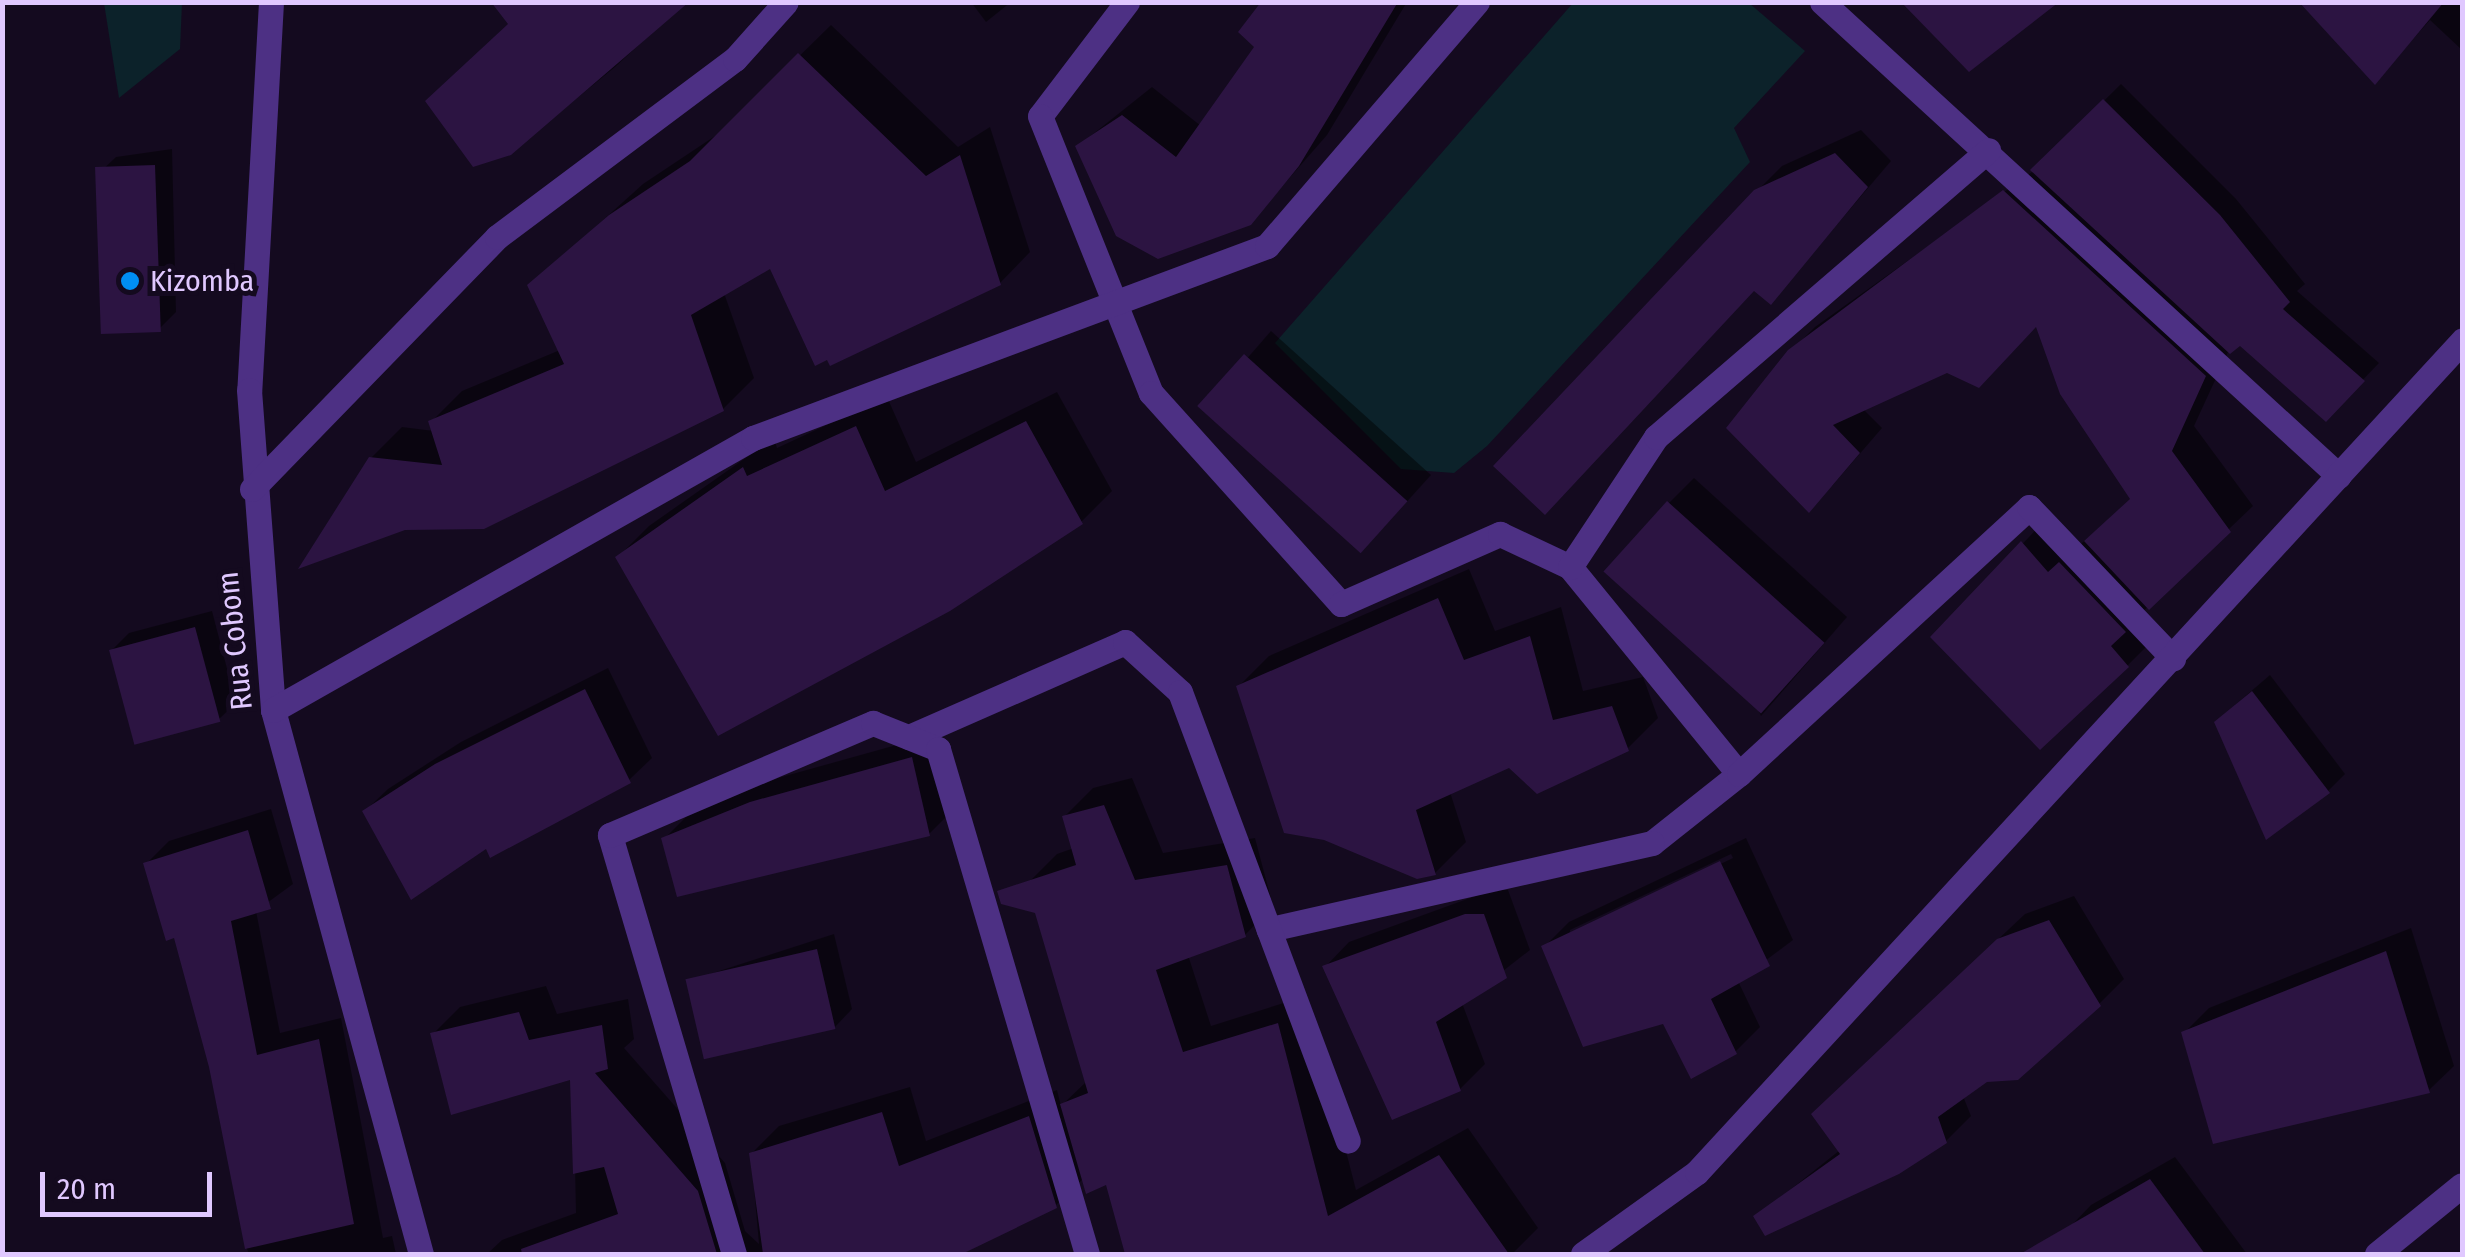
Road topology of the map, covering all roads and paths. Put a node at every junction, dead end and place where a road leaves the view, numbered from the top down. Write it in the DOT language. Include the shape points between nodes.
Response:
graph roads {
  1 [pos="271,2"];
  2 [pos="786,2"];
  3 [pos="1128,2"];
  4 [pos="1477,2"];
  5 [pos="1831,5"];
  6 [pos="1988,150"];
  7 [pos="1111,302"];
  8 [pos="2462,341"];
  9 [pos="2340,476"];
  10 [pos="252,489"];
  11 [pos="1570,567"];
  12 [pos="2173,658"];
  13 [pos="273,710"];
  14 [pos="908,737"];
  15 [pos="1739,774"];
  16 [pos="1269,930"];
  17 [pos="1348,1141"];
  18 [pos="2462,1184"];
  19 [pos="421,1254"];
  20 [pos="734,1254"];
  21 [pos="1087,1254"];
  22 [pos="1582,1254"];
  23 [pos="2376,1254"];
  1 -- 10 [label="street, Rua Cobom" via="249,390"];
  2 -- 10 [label="street" via="736,58 497,237"];
  3 -- 7 [label="street" via="1040,116"];
  4 -- 7 [label="street" via="1267,246"];
  5 -- 6 [label="street"];
  6 -- 9 [label="street"];
  6 -- 11 [label="street" via="1656,436"];
  7 -- 11 [label="street" via="1150,393 1342,604 1500,534"];
  7 -- 13 [label="street" via="753,438"];
  8 -- 9 [label="street"];
  9 -- 12 [label="street"];
  10 -- 13 [label="street, Rua Cobom"];
  11 -- 15 [label="street"];
  12 -- 15 [label="street" via="2029,507"];
  12 -- 22 [label="street" via="1697,1172"];
  13 -- 19 [label="street, Rua Cobom"];
  14 -- 16 [label="street" via="1125,642 1180,692"];
  14 -- 20 [label="street" via="873,723 610,835"];
  14 -- 21 [label="street" via="938,749"];
  15 -- 16 [label="street" via="1652,843"];
  16 -- 17 [label="street"];
  18 -- 23 [label="street"];
}
